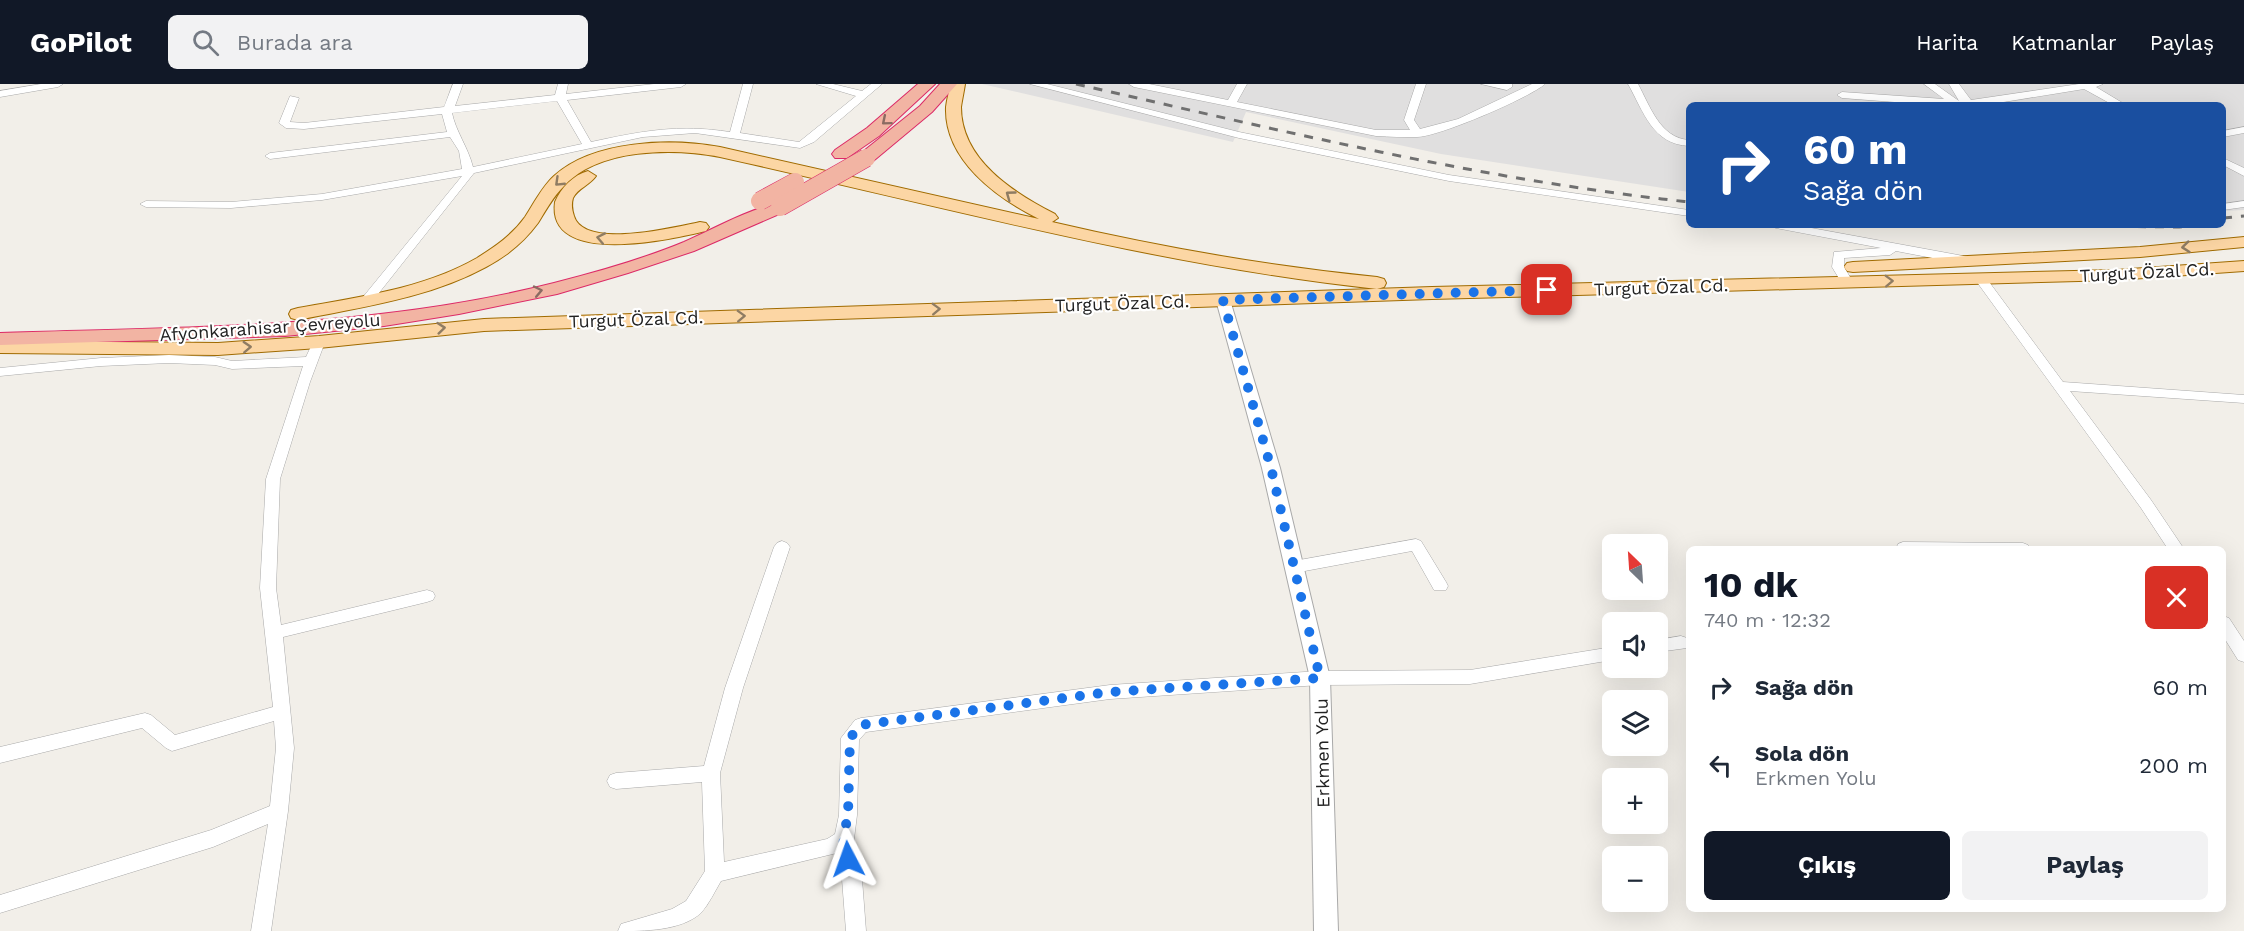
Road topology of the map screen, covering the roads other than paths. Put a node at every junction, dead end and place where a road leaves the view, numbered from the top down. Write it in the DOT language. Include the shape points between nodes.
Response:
graph roads {
  1 [pos="58,84"];
  2 [pos="458,84"];
  3 [pos="563,84"];
  4 [pos="681,84"];
  5 [pos="748,84"];
  6 [pos="821,84"];
  7 [pos="877,84"];
  8 [pos="927,84"];
  9 [pos="949,84"];
  10 [pos="958,84"];
  11 [pos="1035,84"];
  12 [pos="1134,84"];
  13 [pos="1242,84"];
  14 [pos="1421,84"];
  15 [pos="1486,84"];
  16 [pos="1508,84"];
  17 [pos="1540,84"];
  18 [pos="1633,84"];
  19 [pos="1929,84"];
  20 [pos="1954,84"];
  21 [pos="2098,84"];
  22 [pos="2086,86"];
  23 [pos="0,94"];
  24 [pos="864,95"];
  25 [pos="560,97"];
  26 [pos="294,98"];
  27 [pos="2001,99"];
  28 [pos="1849,102"];
  29 [pos="1945,102"];
  30 [pos="1955,102"];
  31 [pos="1967,102"];
  32 [pos="2006,102"];
  33 [pos="2115,102"];
  34 [pos="1231,104"];
  35 [pos="448,110"];
  36 [pos="2244,130"];
  37 [pos="2226,133"];
  38 [pos="453,134"];
  39 [pos="735,134"];
  40 [pos="1418,134"];
  41 [pos="1686,143"];
  42 [pos="588,144"];
  43 [pos="270,156"];
  44 [pos="2226,163"];
  45 [pos="469,171"];
  46 [pos="2244,173"];
  47 [pos="146,204"];
  48 [pos="2244,204"];
  49 [pos="2226,207"];
  50 [pos="1686,213"];
  51 [pos="700,227"];
  52 [pos="1793,228"];
  53 [pos="1080,232"];
  54 [pos="2244,242"];
  55 [pos="1920,250"];
  56 [pos="1969,261"];
  57 [pos="2244,266"];
  58 [pos="1843,275"];
  59 [pos="1980,278"];
  60 [pos="1434,289"];
  61 [pos="367,300"];
  62 [pos="1223,300"];
  63 [pos="298,314"];
  64 [pos="0,324"];
  65 [pos="0,339"];
  66 [pos="319,342"];
  67 [pos="0,347"];
  68 [pos="311,361"];
  69 [pos="0,372"];
  70 [pos="2061,386"];
  71 [pos="2244,399"];
  72 [pos="2174,546"];
  73 [pos="782,548"];
  74 [pos="1294,567"];
  75 [pos="1440,586"];
  76 [pos="427,596"];
  77 [pos="2226,627"];
  78 [pos="274,633"];
  79 [pos="1681,643"];
  80 [pos="1668,645"];
  81 [pos="2244,655"];
  82 [pos="1602,656"];
  83 [pos="1320,678"];
  84 [pos="282,712"];
  85 [pos="0,754"];
  86 [pos="711,773"];
  87 [pos="616,781"];
  88 [pos="279,812"];
  89 [pos="843,839"];
  90 [pos="715,873"];
  91 [pos="0,904"];
  92 [pos="261,931"];
  93 [pos="628,931"];
  94 [pos="856,931"];
  95 [pos="1326,931"];
  1 -- 23 [label="street"];
  2 -- 35 [label="street"];
  3 -- 25 [label="street"];
  4 -- 25 [label="street"];
  5 -- 39 [label="street"];
  6 -- 24 [label="street"];
  7 -- 24 [label="street"];
  8 -- 51 [label="highway, Afyonkarahisar Çevreyolu, one-way, bridge" via="873,132 806,177"];
  65 -- 9 [label="highway, Afyonkarahisar Çevreyolu, one-way, bridge" via="285,330 384,320 556,288 687,247 780,207 866,158 926,109"];
  53 -- 10 [label="main road, one-way" via="1035,212 1009,195 971,158 956,127"];
  11 -- 50 [label="street" via="1239,135 1449,178"];
  12 -- 34 [label="street"];
  13 -- 34 [label="street"];
  14 -- 40 [label="street" via="1409,120"];
  15 -- 16 [label="street"];
  17 -- 40 [label="street" via="1450,127"];
  18 -- 41 [label="street" via="1663,135 1671,142"];
  19 -- 30 [label="street"];
  20 -- 31 [label="street"];
  21 -- 22 [label="street"];
  22 -- 27 [label="street"];
  22 -- 33 [label="street"];
  24 -- 39 [label="street" via="804,144 789,145"];
  25 -- 35 [label="street"];
  25 -- 42 [label="street"];
  26 -- 35 [label="street" via="286,125"];
  27 -- 31 [label="street"];
  27 -- 32 [label="street"];
  28 -- 29 [label="street" via="1839,92"];
  34 -- 40 [label="street" via="1376,133"];
  35 -- 38 [label="street"];
  36 -- 37 [label="street"];
  38 -- 43 [label="street"];
  38 -- 45 [label="street" via="464,151"];
  39 -- 42 [label="street" via="695,130"];
  42 -- 45 [label="street"];
  44 -- 46 [label="street"];
  45 -- 47 [label="street" via="322,197 231,205"];
  45 -- 61 [label="street"];
  48 -- 49 [label="street"];
  51 -- 60 [label="main road, one-way" via="642,240 603,240 577,231 567,222 563,202 580,181 598,171 646,158 672,157 1242,274 1327,285"];
  51 -- 63 [label="highway, Afyonkarahisar Çevreyolu" via="629,252 500,285 386,305"];
  52 -- 55 [label="street"];
  53 -- 60 [label="main road" via="1309,277"];
  53 -- 61 [label="main road, one-way" via="709,150 652,147 596,160 569,172 553,187 521,234 478,265 409,291"];
  54 -- 56 [label="main road, Turgut Özal Cd., one-way"];
  55 -- 56 [label="street"];
  55 -- 58 [label="street" via="1838,255"];
  56 -- 58 [label="main road, Turgut Özal Cd."];
  57 -- 59 [label="main road, Turgut Özal Cd." via="2116,275"];
  58 -- 59 [label="main road, Turgut Özal Cd., one-way"];
  58 -- 60 [label="main road, Turgut Özal Cd."];
  59 -- 70 [label="street"];
  60 -- 62 [label="main road, Turgut Özal Cd."];
  61 -- 63 [label="main road"];
  66 -- 62 [label="main road, Turgut Özal Cd., one-way" via="484,324"];
  62 -- 74 [label="street, Erkmen Yolu" via="1271,468"];
  63 -- 64 [label="highway, Afyonkarahisar Çevreyolu"];
  67 -- 66 [label="main road, Turgut Özal Cd., one-way" via="218,349"];
  66 -- 68 [label="street"];
  68 -- 69 [label="street" via="232,365 192,360 101,362"];
  68 -- 78 [label="street" via="273,479 268,588"];
  70 -- 71 [label="street"];
  70 -- 72 [label="street"];
  73 -- 86 [label="street" via="734,688"];
  74 -- 75 [label="street" via="1416,544"];
  74 -- 83 [label="street, Erkmen Yolu"];
  76 -- 78 [label="street"];
  77 -- 81 [label="street"];
  78 -- 84 [label="street"];
  79 -- 80 [label="street"];
  82 -- 83 [label="street" via="1470,677"];
  83 -- 89 [label="street" via="1110,692 861,725 850,738 848,815"];
  83 -- 95 [label="street, Erkmen Yolu"];
  84 -- 85 [label="street" via="172,743 145,720"];
  84 -- 88 [label="street" via="285,748"];
  86 -- 87 [label="street"];
  86 -- 90 [label="street"];
  88 -- 91 [label="street" via="213,838"];
  88 -- 92 [label="street"];
  89 -- 90 [label="street" via="831,848"];
  89 -- 94 [label="street" via="852,879"];
  90 -- 93 [label="street" via="693,908"];
}
